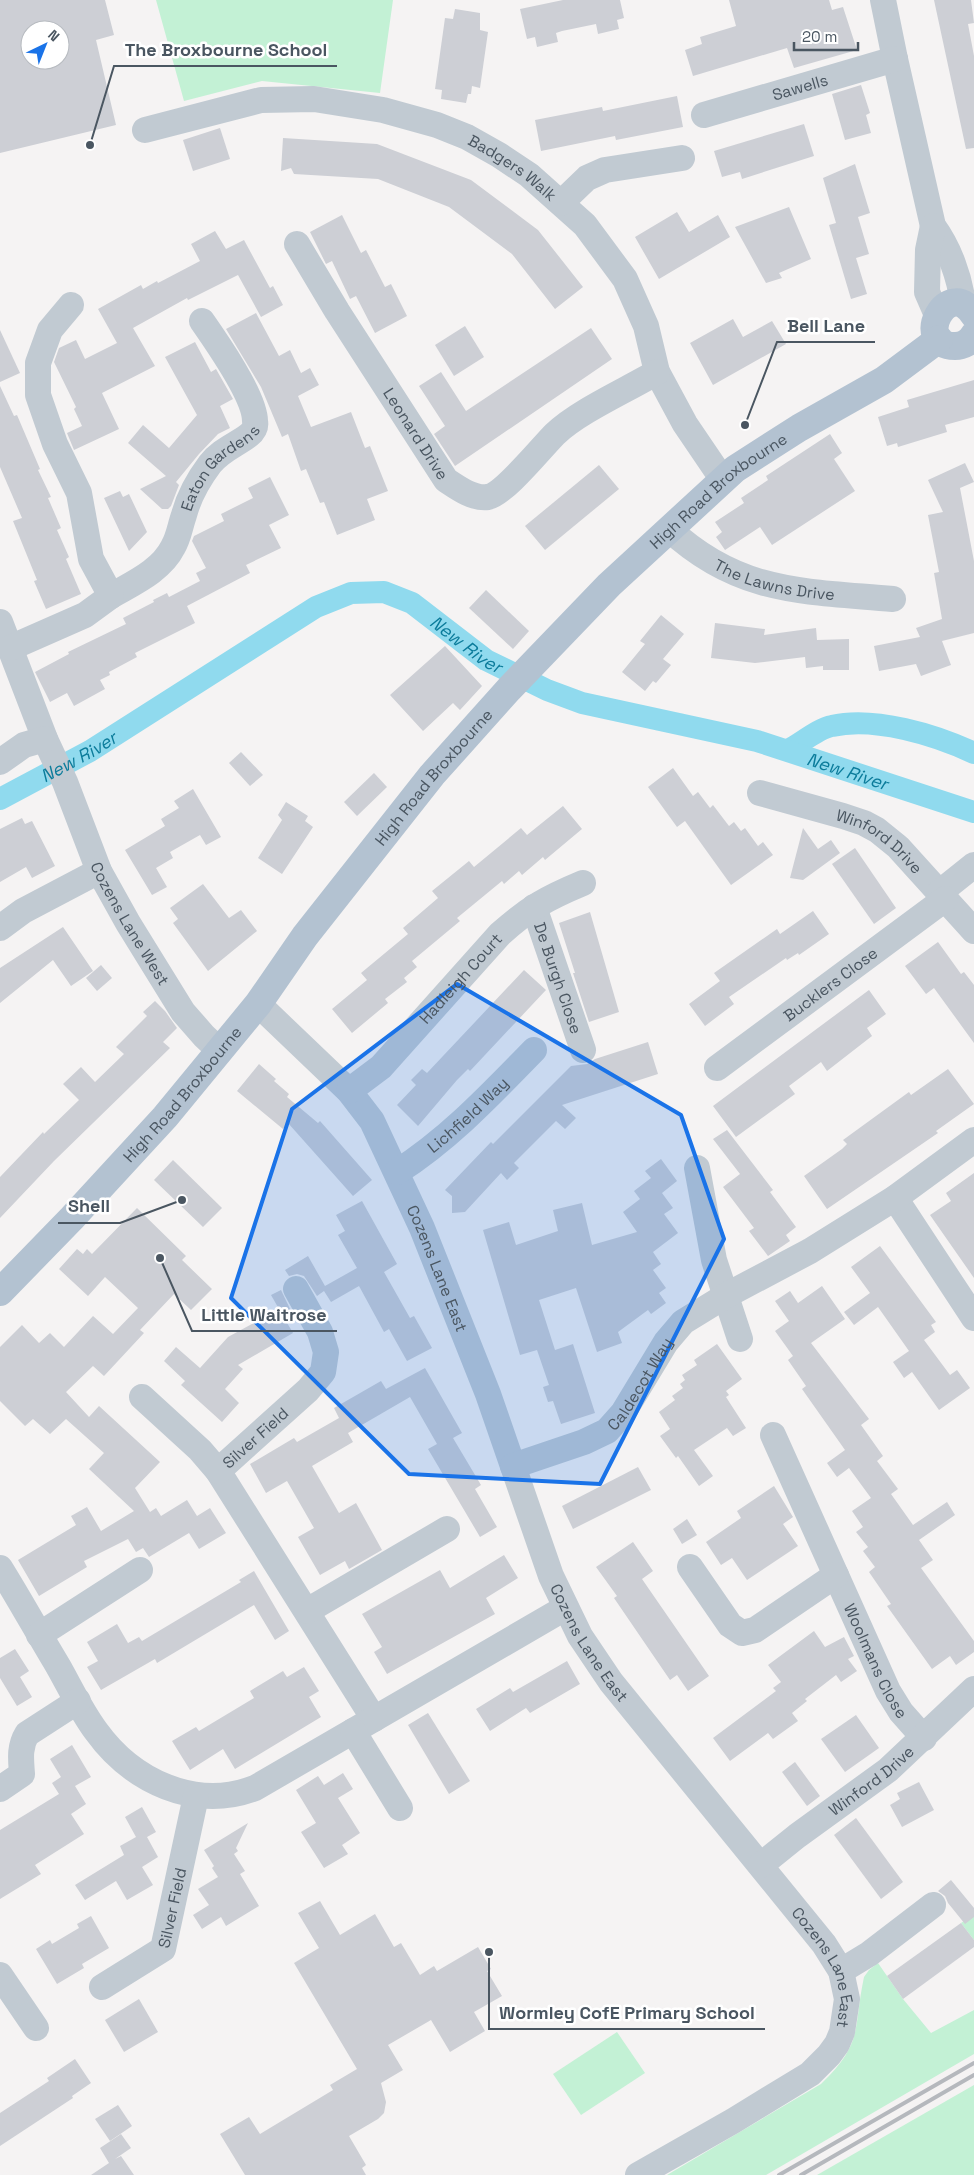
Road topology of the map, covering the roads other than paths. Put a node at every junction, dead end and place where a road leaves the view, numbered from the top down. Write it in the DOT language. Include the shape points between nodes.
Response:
graph roads {
  1 [pos="883,0"];
  2 [pos="895,58"];
  3 [pos="704,115"];
  4 [pos="145,130"];
  5 [pos="682,158"];
  6 [pos="561,203"];
  7 [pos="933,226"];
  8 [pos="297,244"];
  9 [pos="71,305"];
  10 [pos="202,321"];
  11 [pos="972,322"];
  12 [pos="938,327"];
  13 [pos="657,372"];
  14 [pos="723,480"];
  15 [pos="669,529"];
  16 [pos="111,596"];
  17 [pos="893,599"];
  18 [pos="0,622"];
  19 [pos="10,648"];
  20 [pos="48,746"];
  21 [pos="0,762"];
  22 [pos="760,794"];
  23 [pos="974,865"];
  24 [pos="98,871"];
  25 [pos="583,883"];
  26 [pos="942,896"];
  27 [pos="534,907"];
  28 [pos="0,928"];
  29 [pos="974,931"];
  30 [pos="258,1004"];
  31 [pos="534,1050"];
  32 [pos="583,1050"];
  33 [pos="220,1051"];
  34 [pos="717,1068"];
  35 [pos="349,1091"];
  36 [pos="974,1140"];
  37 [pos="697,1168"];
  38 [pos="397,1172"];
  39 [pos="895,1198"];
  40 [pos="296,1289"];
  41 [pos="0,1292"];
  42 [pos="727,1295"];
  43 [pos="974,1318"];
  44 [pos="740,1339"];
  45 [pos="142,1397"];
  46 [pos="773,1435"];
  47 [pos="513,1466"];
  48 [pos="218,1471"];
  49 [pos="446,1528"];
  50 [pos="0,1568"];
  51 [pos="690,1568"];
  52 [pos="140,1570"];
  53 [pos="836,1576"];
  54 [pos="565,1608"];
  55 [pos="306,1611"];
  56 [pos="39,1635"];
  57 [pos="974,1689"];
  58 [pos="78,1701"];
  59 [pos="364,1725"];
  60 [pos="924,1738"];
  61 [pos="0,1789"];
  62 [pos="196,1796"];
  63 [pos="400,1808"];
  64 [pos="761,1865"];
  65 [pos="933,1905"];
  66 [pos="841,1971"];
  67 [pos="0,1975"];
  68 [pos="102,1987"];
  69 [pos="36,2028"];
  70 [pos="638,2175"];
  1 -- 2 [label="street"];
  2 -- 3 [label="street, Sawells"];
  2 -- 7 [label="street"];
  4 -- 6 [label="street, Badgers Walk" via="261,100 314,99 383,110 467,137 529,175"];
  5 -- 6 [label="street" via="605,170 587,178"];
  6 -- 13 [label="street, Badgers Walk" via="585,225 625,279 646,326"];
  7 -- 11 [label="street" via="942,239"];
  7 -- 12 [label="street" via="928,250 927,292"];
  8 -- 13 [label="street, Leonard Drive" via="446,480 474,495 488,497 501,492 573,420"];
  9 -- 16 [label="street" via="50,330 38,363 38,394 54,444 79,493 91,559"];
  10 -- 16 [label="street, Eaton Gardens" via="252,405 255,427 249,435 214,459 197,482 178,538 168,556 150,573"];
  11 -- 12 [label="main road, High Road Broxbourne" via="951,304 945,306"];
  11 -- 12 [label="main road" via="967,343 952,346"];
  12 -- 14 [label="main road, High Road Broxbourne" via="884,380 799,428"];
  13 -- 14 [label="street, Badgers Walk"];
  14 -- 15 [label="main road, High Road Broxbourne"];
  15 -- 17 [label="street, The Lawns Drive" via="721,568 748,580 781,588"];
  15 -- 30 [label="main road, High Road Broxbourne" via="609,585 533,664 426,782 305,936"];
  16 -- 19 [label="street, Eaton Gardens" via="85,615"];
  18 -- 19 [label="street"];
  19 -- 20 [label="street"];
  20 -- 21 [label="street" via="24,745"];
  20 -- 24 [label="street, Cozens Lane West"];
  22 -- 26 [label="street, Winford Drive" via="844,816 877,830 898,847"];
  23 -- 26 [label="street, Bucklers Close"];
  24 -- 28 [label="street" via="24,911"];
  24 -- 33 [label="street, Cozens Lane West" via="183,1012"];
  25 -- 27 [label="street, Hadleigh Court"];
  26 -- 29 [label="street, Winford Drive"];
  26 -- 34 [label="street, Bucklers Close"];
  27 -- 32 [label="street, De Burgh Close"];
  27 -- 35 [label="street, Hadleigh Court" via="500,934 381,1067"];
  30 -- 33 [label="main road, High Road Broxbourne"];
  30 -- 35 [label="street, Cozens Lane East"];
  31 -- 38 [label="street, Lichfield Way" via="451,1132"];
  33 -- 41 [label="main road, High Road Broxbourne" via="159,1124"];
  35 -- 38 [label="street, Cozens Lane East" via="372,1121"];
  36 -- 39 [label="street, Caldecot Way"];
  37 -- 42 [label="street" via="714,1260"];
  38 -- 47 [label="street, Cozens Lane East" via="488,1394"];
  39 -- 42 [label="street, Caldecot Way" via="810,1251"];
  39 -- 43 [label="street"];
  40 -- 48 [label="street, Silver Field" via="320,1332 326,1352 323,1372 308,1390"];
  42 -- 44 [label="street"];
  42 -- 47 [label="street, Caldecot Way" via="693,1314 674,1330 634,1398 607,1430 584,1442"];
  45 -- 48 [label="street"];
  46 -- 53 [label="street, Woolmans Close"];
  47 -- 54 [label="street, Cozens Lane East" via="534,1531"];
  48 -- 55 [label="street, Silver Field"];
  49 -- 55 [label="street"];
  50 -- 56 [label="street"];
  51 -- 53 [label="street" via="730,1625 742,1633 755,1630"];
  52 -- 56 [label="street"];
  53 -- 60 [label="street, Woolmans Close" via="888,1691"];
  54 -- 59 [label="street"];
  54 -- 64 [label="street, Cozens Lane East" via="612,1682"];
  55 -- 59 [label="street, Silver Field"];
  56 -- 58 [label="street"];
  57 -- 60 [label="street, Winford Drive"];
  58 -- 61 [label="street" via="27,1734 20,1751 22,1774"];
  58 -- 62 [label="street" via="96,1731 118,1757 140,1775"];
  59 -- 62 [label="street" via="255,1788 225,1796"];
  59 -- 63 [label="street, Silver Field"];
  60 -- 64 [label="street, Winford Drive" via="888,1770"];
  62 -- 68 [label="street, Silver Field" via="163,1949"];
  64 -- 66 [label="street, Cozens Lane East" via="824,1944"];
  65 -- 66 [label="street" via="869,1954"];
  66 -- 70 [label="street, Cozens Lane East" via="847,1999 842,2032 819,2067"];
  67 -- 69 [label="street"];
}
